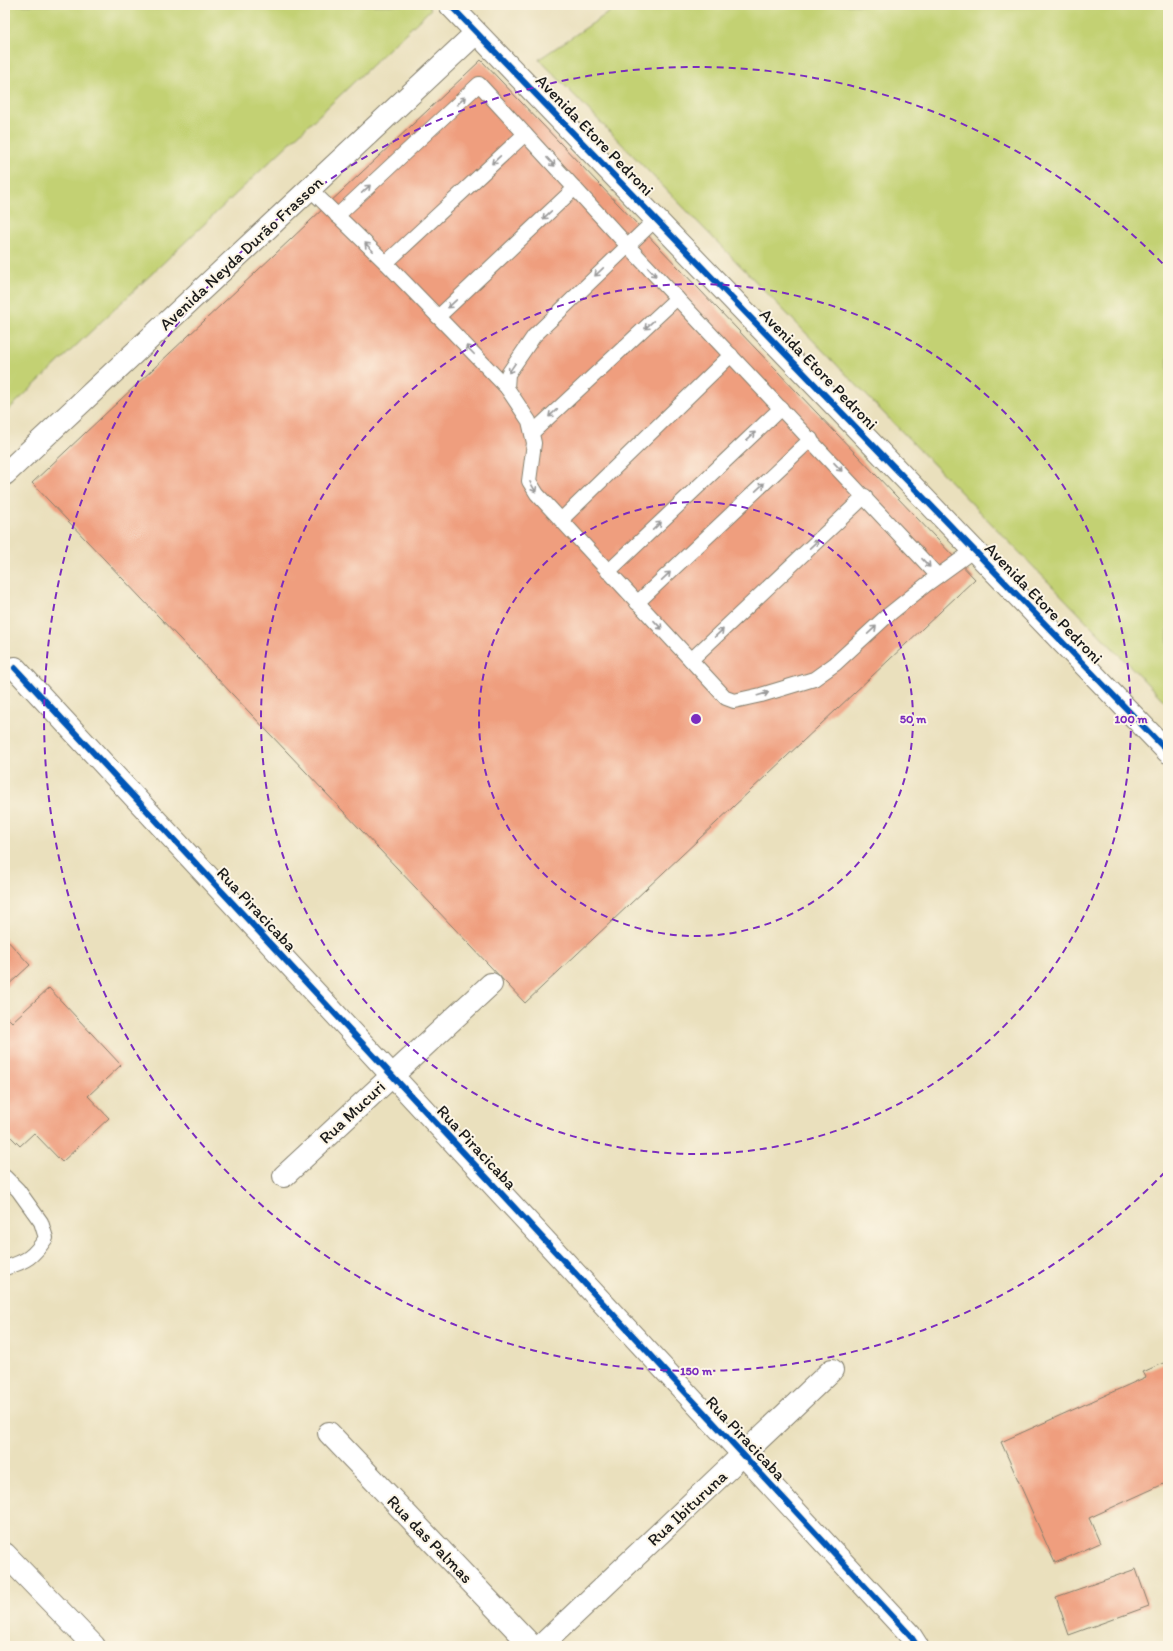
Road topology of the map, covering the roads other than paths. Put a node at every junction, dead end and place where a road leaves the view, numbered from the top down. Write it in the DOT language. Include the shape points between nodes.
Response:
graph roads {
  1 [pos="450,5"];
  2 [pos="476,33"];
  3 [pos="525,134"];
  4 [pos="310,188"];
  5 [pos="575,188"];
  6 [pos="338,216"];
  7 [pos="656,219"];
  8 [pos="628,245"];
  9 [pos="386,263"];
  10 [pos="677,298"];
  11 [pos="438,317"];
  12 [pos="731,355"];
  13 [pos="507,388"];
  14 [pos="781,408"];
  15 [pos="532,433"];
  16 [pos="811,439"];
  17 [pos="5,474"];
  18 [pos="865,496"];
  19 [pos="561,520"];
  20 [pos="974,550"];
  21 [pos="608,572"];
  22 [pos="938,576"];
  23 [pos="637,603"];
  24 [pos="691,660"];
  25 [pos="15,668"];
  26 [pos="1168,752"];
  27 [pos="491,984"];
  28 [pos="392,1075"];
  29 [pos="284,1176"];
  30 [pos="5,1177"];
  31 [pos="5,1268"];
  32 [pos="832,1370"];
  33 [pos="329,1433"];
  34 [pos="744,1455"];
  35 [pos="5,1554"];
  36 [pos="94,1646"];
  37 [pos="532,1646"];
  38 [pos="541,1646"];
  39 [pos="917,1646"];
  1 -- 2 [label="street, Avenida Etore Pedroni"];
  2 -- 4 [label="street, Avenida Neyda Durão Frasson"];
  2 -- 7 [label="street, Avenida Etore Pedroni"];
  3 -- 5 [label="lane, one-way"];
  6 -- 3 [label="lane, one-way" via="479,84"];
  3 -- 9 [label="lane, one-way"];
  4 -- 6 [label="lane"];
  4 -- 17 [label="street, Avenida Neyda Durão Frasson"];
  5 -- 8 [label="lane"];
  5 -- 11 [label="lane, one-way"];
  9 -- 6 [label="lane, one-way"];
  7 -- 8 [label="lane"];
  7 -- 20 [label="street, Avenida Etore Pedroni"];
  8 -- 10 [label="lane, one-way"];
  8 -- 13 [label="lane, one-way" via="534,336 508,374"];
  9 -- 11 [label="lane"];
  10 -- 12 [label="lane"];
  10 -- 15 [label="lane, one-way"];
  13 -- 11 [label="lane, one-way"];
  12 -- 14 [label="lane"];
  12 -- 19 [label="lane"];
  13 -- 15 [label="lane" via="529,421"];
  14 -- 16 [label="lane"];
  21 -- 14 [label="lane, one-way"];
  15 -- 19 [label="lane, one-way" via="534,443 529,481 537,494"];
  16 -- 18 [label="lane, one-way"];
  23 -- 16 [label="lane, one-way"];
  18 -- 22 [label="lane, one-way"];
  24 -- 18 [label="lane, one-way"];
  19 -- 21 [label="lane"];
  20 -- 22 [label="lane"];
  20 -- 26 [label="street, Avenida Etore Pedroni"];
  21 -- 23 [label="lane"];
  24 -- 22 [label="lane, one-way" via="726,698 734,701 814,679"];
  23 -- 24 [label="lane, one-way"];
  25 -- 28 [label="street, Rua Piracicaba"];
  27 -- 28 [label="street, Rua Mucuri"];
  28 -- 29 [label="street, Rua Mucuri"];
  28 -- 34 [label="street, Rua Piracicaba"];
  30 -- 31 [label="lane" via="18,1190 41,1222 46,1238 35,1253 22,1262"];
  32 -- 34 [label="street, Rua Ibituruna"];
  33 -- 37 [label="street, Rua das Palmas"];
  34 -- 38 [label="street, Rua Ibituruna"];
  34 -- 39 [label="street, Rua Piracicaba"];
  35 -- 36 [label="street"];
}
